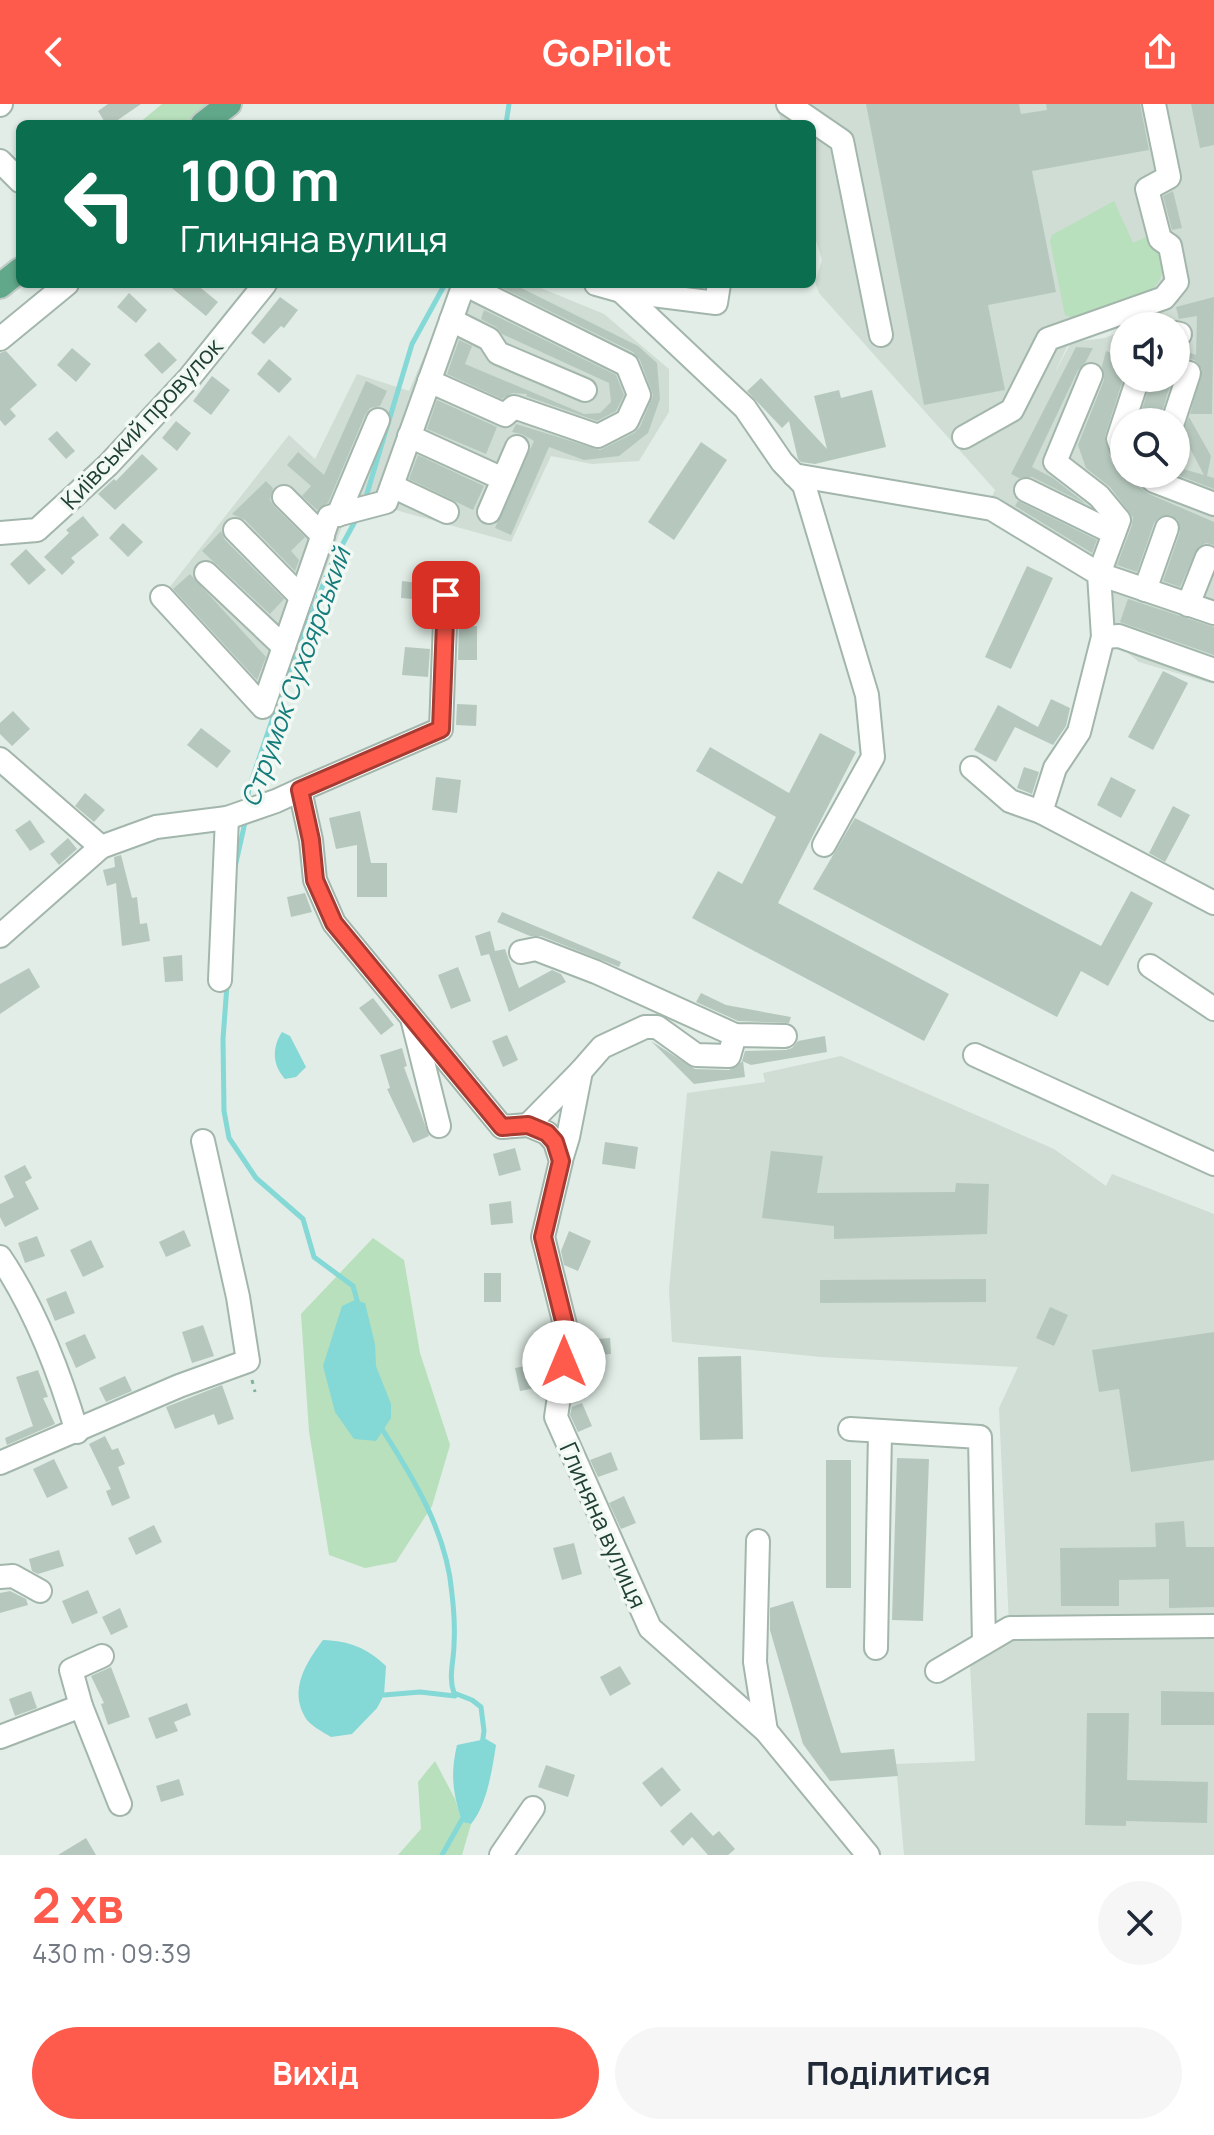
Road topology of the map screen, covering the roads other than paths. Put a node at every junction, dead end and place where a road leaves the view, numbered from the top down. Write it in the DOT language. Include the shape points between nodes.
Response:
graph roads {
  1 [pos="229,104"];
  2 [pos="788,104"];
  3 [pos="1154,104"];
  4 [pos="208,120"];
  5 [pos="811,120"];
  6 [pos="816,123"];
  7 [pos="0,161"];
  8 [pos="16,177"];
  9 [pos="16,273"];
  10 [pos="0,286"];
  11 [pos="62,288"];
  12 [pos="262,288"];
  13 [pos="463,288"];
  14 [pos="472,288"];
  15 [pos="610,288"];
  16 [pos="718,288"];
  17 [pos="621,291"];
  18 [pos="451,320"];
  19 [pos="881,335"];
  20 [pos="0,339"];
  21 [pos="1091,375"];
  22 [pos="429,381"];
  23 [pos="585,390"];
  24 [pos="378,420"];
  25 [pos="409,436"];
  26 [pos="964,437"];
  27 [pos="517,447"];
  28 [pos="794,475"];
  29 [pos="503,479"];
  30 [pos="392,486"];
  31 [pos="1179,488"];
  32 [pos="1026,490"];
  33 [pos="284,497"];
  34 [pos="1214,504"];
  35 [pos="447,512"];
  36 [pos="489,512"];
  37 [pos="343,513"];
  38 [pos="1167,528"];
  39 [pos="235,530"];
  40 [pos="0,533"];
  41 [pos="1114,533"];
  42 [pos="323,536"];
  43 [pos="1207,557"];
  44 [pos="206,573"];
  45 [pos="1099,574"];
  46 [pos="1145,590"];
  47 [pos="446,595"];
  48 [pos="162,597"];
  49 [pos="301,597"];
  50 [pos="1188,605"];
  51 [pos="1214,613"];
  52 [pos="1103,637"];
  53 [pos="284,647"];
  54 [pos="1214,670"];
  55 [pos="0,759"];
  56 [pos="972,768"];
  57 [pos="300,790"];
  58 [pos="1041,812"];
  59 [pos="241,813"];
  60 [pos="824,845"];
  61 [pos="101,847"];
  62 [pos="1214,902"];
  63 [pos="0,936"];
  64 [pos="521,952"];
  65 [pos="1150,966"];
  66 [pos="220,980"];
  67 [pos="1214,1009"];
  68 [pos="412,1017"];
  69 [pos="735,1035"];
  70 [pos="785,1036"];
  71 [pos="975,1055"];
  72 [pos="581,1071"];
  73 [pos="528,1125"];
  74 [pos="439,1126"];
  75 [pos="203,1141"];
  76 [pos="561,1161"];
  77 [pos="1214,1164"];
  78 [pos="0,1257"];
  79 [pos="850,1429"];
  80 [pos="77,1432"];
  81 [pos="880,1432"];
  82 [pos="0,1463"];
  83 [pos="758,1541"];
  84 [pos="0,1577"];
  85 [pos="40,1591"];
  86 [pos="1214,1626"];
  87 [pos="984,1643"];
  88 [pos="876,1648"];
  89 [pos="102,1656"];
  90 [pos="937,1671"];
  91 [pos="81,1706"];
  92 [pos="766,1731"];
  93 [pos="0,1737"];
  94 [pos="120,1804"];
  95 [pos="533,1808"];
  96 [pos="501,1855"];
  97 [pos="868,1855"];
  1 -- 4 [label="main road"];
  2 -- 5 [label="street"];
  3 -- 26 [label="street" via="1169,177 1147,189 1160,239 1170,246 1177,282 1164,298 1048,339 1012,410"];
  6 -- 19 [label="street" via="842,141"];
  7 -- 8 [label="street"];
  9 -- 10 [label="main road"];
  11 -- 20 [label="street"];
  12 -- 40 [label="street, Київський провулок" via="190,377 108,465 37,530"];
  13 -- 18 [label="street"];
  14 -- 22 [label="street" via="627,365 639,395 627,421 598,436 514,407 505,415"];
  15 -- 17 [label="street"];
  16 -- 17 [label="street" via="716,303"];
  17 -- 28 [label="street" via="745,408"];
  18 -- 22 [label="street"];
  18 -- 23 [label="street" via="489,339 498,353"];
  21 -- 41 [label="street" via="1055,462 1099,496 1119,520"];
  22 -- 25 [label="street"];
  24 -- 37 [label="street"];
  25 -- 29 [label="street"];
  25 -- 30 [label="street"];
  27 -- 29 [label="street"];
  28 -- 45 [label="street" via="992,509"];
  28 -- 60 [label="street" via="804,485 867,695 873,757"];
  29 -- 36 [label="street"];
  30 -- 35 [label="street"];
  30 -- 37 [label="street" via="386,502"];
  31 -- 34 [label="street"];
  32 -- 41 [label="street"];
  33 -- 42 [label="street"];
  37 -- 42 [label="street" via="329,517"];
  38 -- 46 [label="street"];
  39 -- 49 [label="street"];
  41 -- 45 [label="street"];
  42 -- 49 [label="street"];
  43 -- 50 [label="street"];
  44 -- 53 [label="street"];
  45 -- 46 [label="street"];
  45 -- 52 [label="street"];
  46 -- 50 [label="street"];
  47 -- 57 [label="street" via="441,729"];
  48 -- 53 [label="street" via="263,707"];
  49 -- 53 [label="street"];
  50 -- 51 [label="street"];
  52 -- 54 [label="street" via="1119,636"];
  52 -- 58 [label="street" via="1079,732 1055,768"];
  55 -- 61 [label="street"];
  56 -- 58 [label="street" via="1010,801"];
  57 -- 59 [label="street"];
  57 -- 68 [label="street" via="315,880 334,923"];
  58 -- 62 [label="street"];
  59 -- 61 [label="street" via="156,827"];
  59 -- 66 [label="street"];
  61 -- 63 [label="street"];
  64 -- 69 [label="street" via="536,949 596,972"];
  65 -- 67 [label="street"];
  68 -- 73 [label="street" via="502,1127"];
  68 -- 74 [label="street"];
  69 -- 70 [label="street"];
  69 -- 72 [label="street" via="729,1056 696,1055 657,1027 645,1027 602,1047"];
  71 -- 77 [label="street"];
  72 -- 73 [label="street"];
  72 -- 76 [label="street, Глиняна вулиця"];
  73 -- 76 [label="street" via="547,1133"];
  75 -- 80 [label="street" via="248,1361"];
  76 -- 92 [label="street, Глиняна вулиця" via="543,1237 566,1329 556,1417 650,1628"];
  78 -- 80 [label="street" via="60,1373"];
  79 -- 81 [label="street"];
  80 -- 82 [label="street"];
  81 -- 87 [label="street" via="980,1437"];
  81 -- 88 [label="street"];
  83 -- 92 [label="street" via="755,1662"];
  84 -- 85 [label="street" via="13,1576"];
  86 -- 87 [label="street" via="1010,1628"];
  87 -- 90 [label="street"];
  89 -- 91 [label="street" via="71,1670"];
  91 -- 93 [label="street"];
  91 -- 94 [label="street"];
  92 -- 97 [label="street, Глиняна вулиця"];
  95 -- 96 [label="street"];
}
